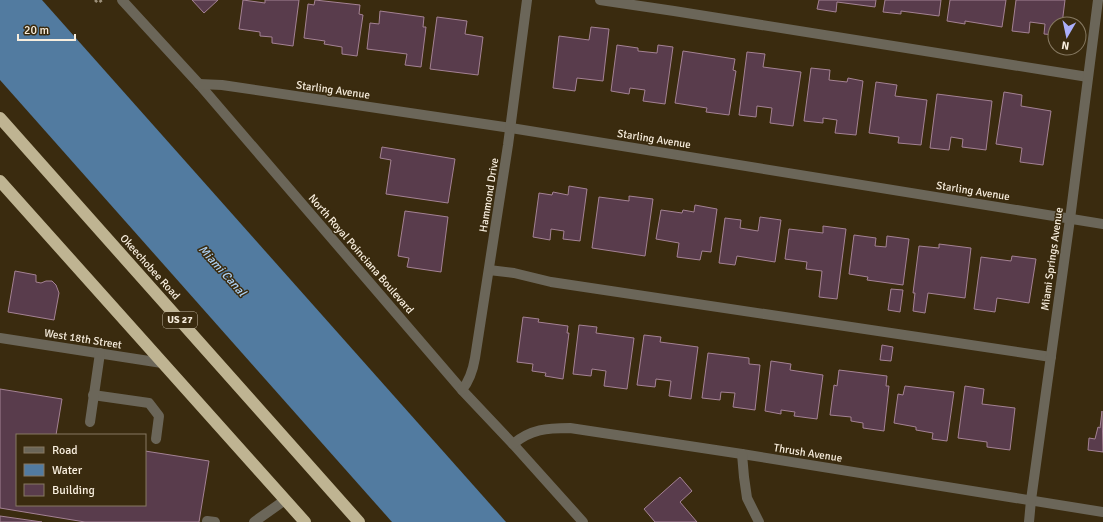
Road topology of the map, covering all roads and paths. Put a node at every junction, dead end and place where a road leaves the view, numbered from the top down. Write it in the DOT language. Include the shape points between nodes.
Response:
graph roads {
  1 [pos="95,0"];
  2 [pos="102,0"];
  3 [pos="122,0"];
  4 [pos="527,0"];
  5 [pos="600,0"];
  6 [pos="1098,0"];
  7 [pos="1088,77"];
  8 [pos="199,84"];
  9 [pos="0,118"];
  10 [pos="511,128"];
  11 [pos="0,181"];
  12 [pos="1070,220"];
  13 [pos="1103,224"];
  14 [pos="489,270"];
  15 [pos="0,338"];
  16 [pos="100,353"];
  17 [pos="1051,357"];
  18 [pos="162,363"];
  19 [pos="462,390"];
  20 [pos="93,395"];
  21 [pos="90,422"];
  22 [pos="156,440"];
  23 [pos="513,444"];
  24 [pos="742,454"];
  25 [pos="285,500"];
  26 [pos="1031,500"];
  27 [pos="1103,512"];
  28 [pos="254,522"];
  29 [pos="305,522"];
  30 [pos="359,522"];
  31 [pos="583,522"];
  32 [pos="759,522"];
  33 [pos="1029,522"];
  1 -- 2 [label="path" via="98,3"];
  3 -- 8 [label="street, North Royal Poinciana Boulevard"];
  4 -- 10 [label="street, Hammond Drive"];
  5 -- 7 [label="street"];
  6 -- 7 [label="street, Miami Springs Avenue"];
  7 -- 12 [label="street, Miami Springs Avenue"];
  8 -- 10 [label="street, Starling Avenue"];
  8 -- 19 [label="street, North Royal Poinciana Boulevard"];
  9 -- 30 [label="highway, Okeechobee Road / US 27"];
  10 -- 12 [label="street, Starling Avenue"];
  10 -- 14 [label="street, Hammond Drive"];
  11 -- 18 [label="highway"];
  12 -- 13 [label="street, Starling Avenue"];
  12 -- 17 [label="street, Miami Springs Avenue"];
  14 -- 17 [label="street" via="551,282"];
  14 -- 19 [label="street, Hammond Drive" via="474,366 468,383"];
  15 -- 16 [label="street, West 18th Street"];
  16 -- 18 [label="street, West 18th Street"];
  16 -- 20 [label="street"];
  17 -- 26 [label="street, Miami Springs Avenue"];
  18 -- 25 [label="highway"];
  19 -- 23 [label="street, North Royal Poinciana Boulevard"];
  20 -- 21 [label="street"];
  20 -- 22 [label="street" via="149,403 159,416"];
  23 -- 24 [label="street, Thrush Avenue" via="526,435 542,429 570,428"];
  23 -- 31 [label="street, North Royal Poinciana Boulevard"];
  24 -- 26 [label="street, Thrush Avenue"];
  24 -- 32 [label="street" via="747,498"];
  25 -- 28 [label="street"];
  25 -- 29 [label="highway"];
  26 -- 27 [label="street, Thrush Avenue"];
  26 -- 33 [label="street, Miami Springs Avenue"];
}
